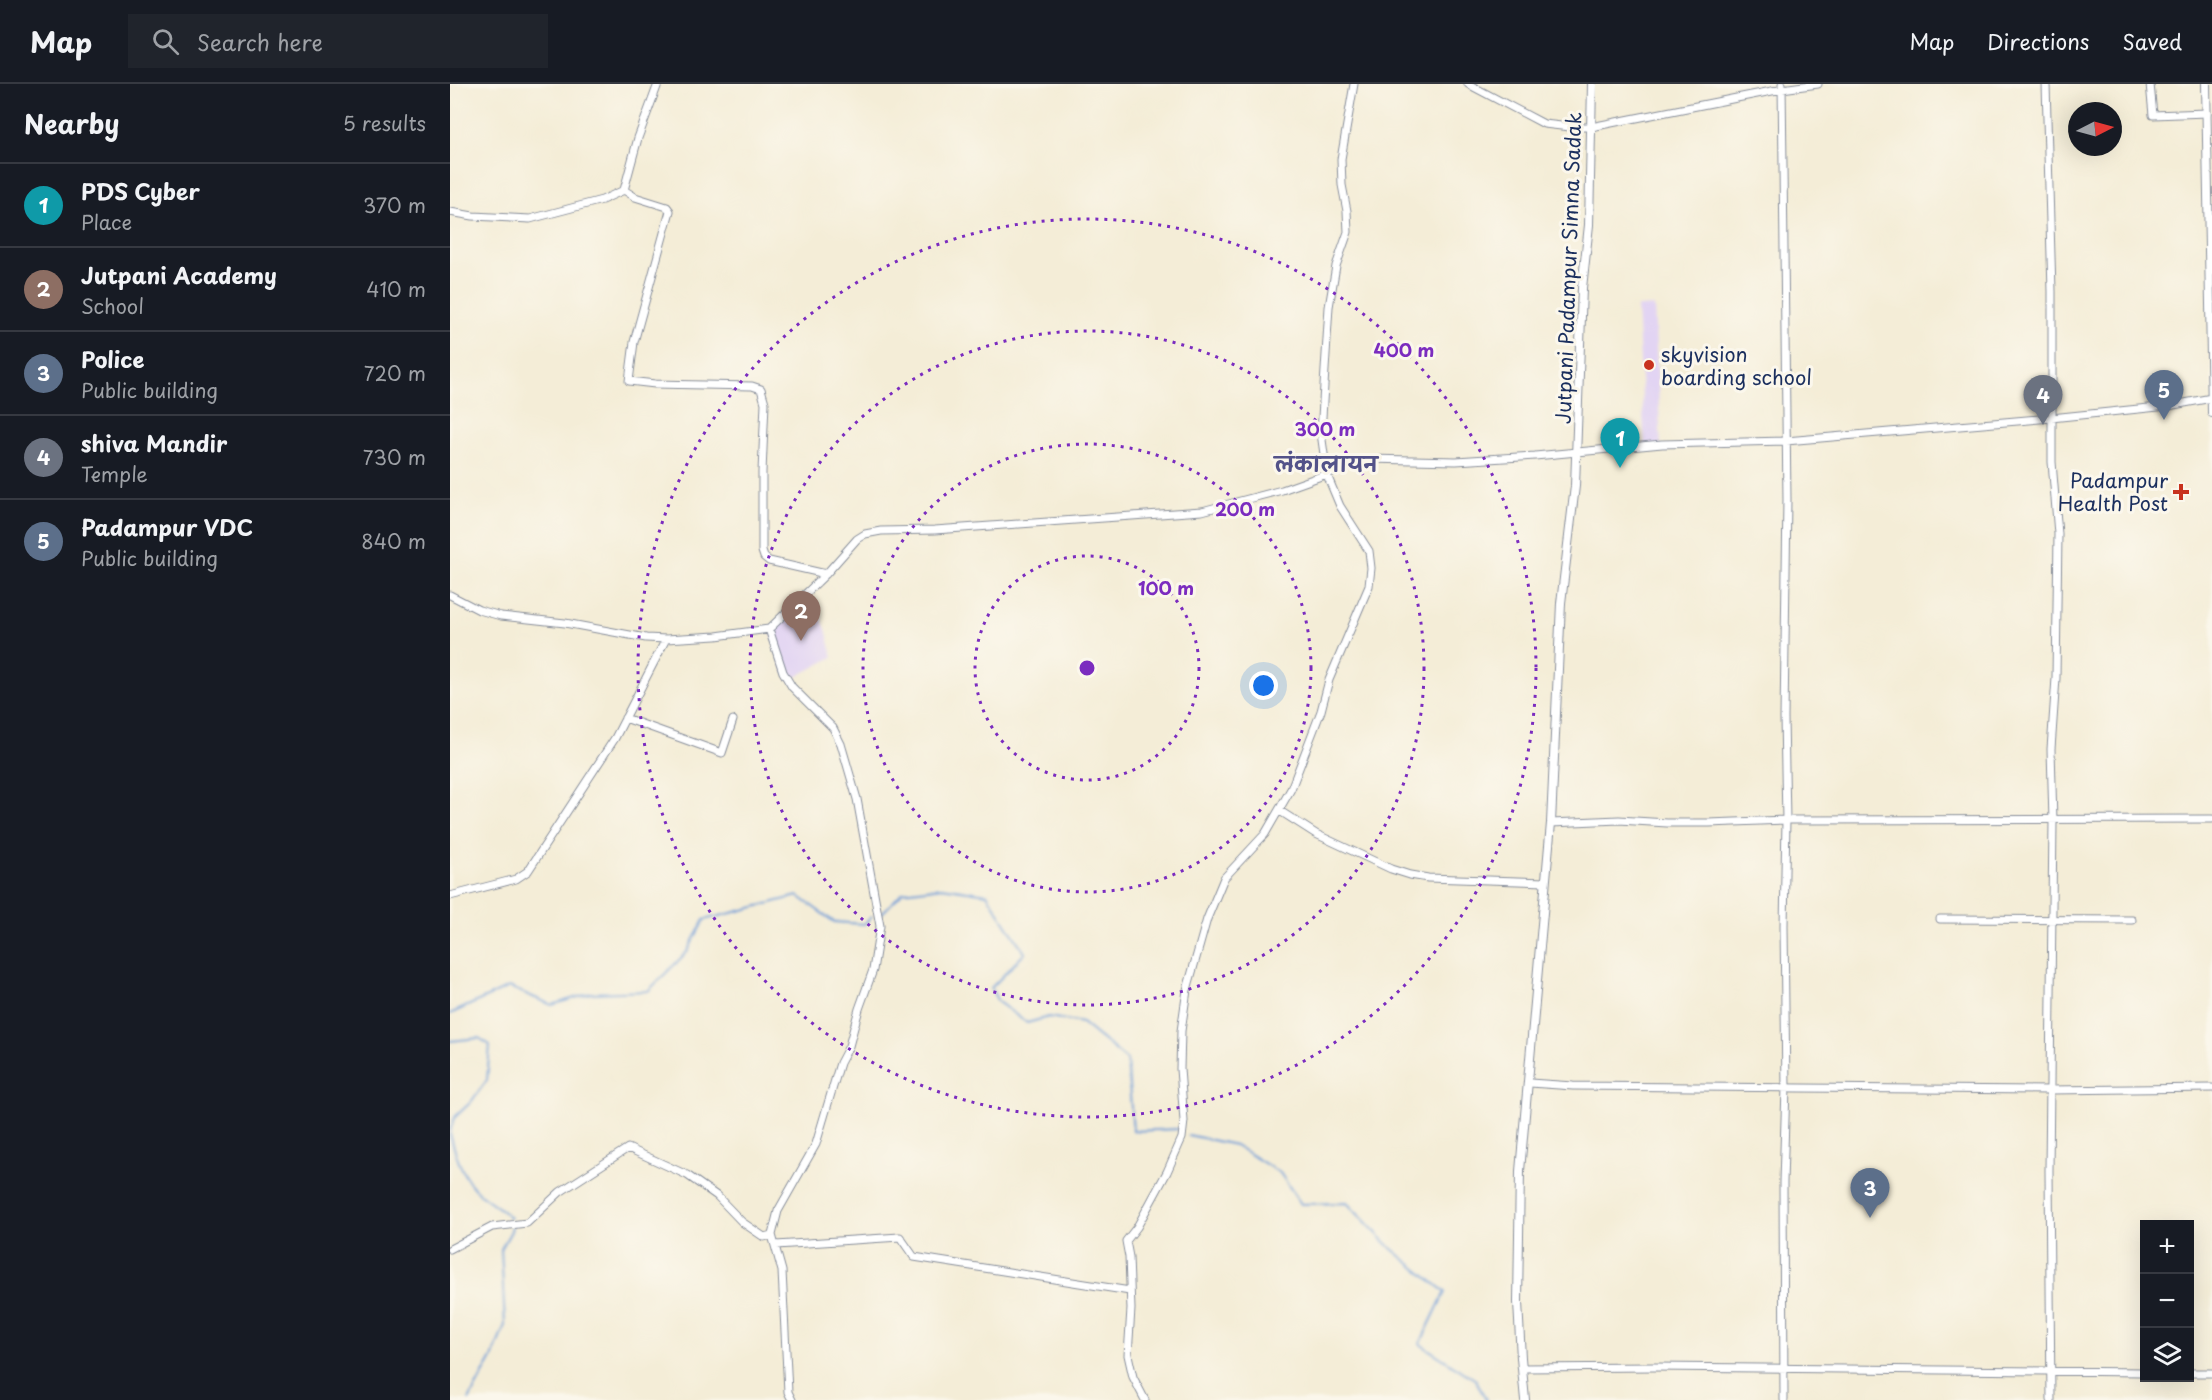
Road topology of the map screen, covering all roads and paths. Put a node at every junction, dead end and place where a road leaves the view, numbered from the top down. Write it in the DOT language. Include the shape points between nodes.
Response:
graph roads {
  1 [pos="658,84"];
  2 [pos="1353,84"];
  3 [pos="1468,84"];
  4 [pos="1592,84"];
  5 [pos="1818,84"];
  6 [pos="2046,84"];
  7 [pos="2150,84"];
  8 [pos="2206,84"];
  9 [pos="1782,87"];
  10 [pos="2207,114"];
  11 [pos="1591,128"];
  12 [pos="624,190"];
  13 [pos="450,212"];
  14 [pos="2210,240"];
  15 [pos="2212,398"];
  16 [pos="2212,413"];
  17 [pos="2051,418"];
  18 [pos="1786,441"];
  19 [pos="1576,452"];
  20 [pos="1327,475"];
  21 [pos="826,574"];
  22 [pos="450,595"];
  23 [pos="769,629"];
  24 [pos="666,639"];
  25 [pos="625,718"];
  26 [pos="733,720"];
  27 [pos="1280,811"];
  28 [pos="2212,819"];
  29 [pos="1786,820"];
  30 [pos="2053,821"];
  31 [pos="1551,823"];
  32 [pos="1545,882"];
  33 [pos="450,896"];
  34 [pos="1940,919"];
  35 [pos="2052,920"];
  36 [pos="2132,920"];
  37 [pos="1530,1083"];
  38 [pos="1786,1088"];
  39 [pos="2212,1088"];
  40 [pos="2051,1090"];
  41 [pos="772,1235"];
  42 [pos="776,1245"];
  43 [pos="450,1249"];
  44 [pos="1130,1291"];
  45 [pos="1523,1368"];
  46 [pos="1785,1369"];
  47 [pos="2051,1370"];
  48 [pos="2140,1372"];
  49 [pos="2194,1373"];
  50 [pos="2212,1373"];
  51 [pos="792,1400"];
  52 [pos="1145,1400"];
  53 [pos="1526,1400"];
  54 [pos="1784,1400"];
  55 [pos="2051,1400"];
  1 -- 12 [label="street"];
  2 -- 20 [label="street" via="1341,159 1348,232 1336,266 1329,307 1321,433"];
  3 -- 11 [label="street" via="1544,124"];
  4 -- 11 [label="street, Jutpani Padampur Simna Sadak"];
  5 -- 9 [label="street"];
  6 -- 17 [label="street"];
  7 -- 10 [label="street" via="2153,115"];
  8 -- 10 [label="street"];
  9 -- 11 [label="street"];
  9 -- 18 [label="street"];
  10 -- 14 [label="street"];
  11 -- 19 [label="street, Jutpani Padampur Simna Sadak"];
  12 -- 13 [label="street" via="602,200 530,219"];
  12 -- 21 [label="street" via="670,211 634,342 629,381 761,389 765,403 764,557"];
  14 -- 15 [label="street"];
  15 -- 16 [label="street"];
  15 -- 17 [label="street"];
  17 -- 18 [label="street"];
  17 -- 30 [label="street" via="2058,534 2056,678 2051,734"];
  18 -- 19 [label="street" via="1662,444"];
  18 -- 29 [label="street"];
  19 -- 20 [label="street" via="1456,461 1369,459"];
  19 -- 31 [label="street, Jutpani Padampur Simna Sadak" via="1561,603"];
  20 -- 21 [label="street" via="1202,511 865,534"];
  20 -- 27 [label="street" via="1340,506 1369,551 1369,586"];
  21 -- 23 [label="street"];
  22 -- 24 [label="street" via="501,616"];
  23 -- 24 [label="street"];
  23 -- 41 [label="street" via="792,687 833,728 841,744 857,799 880,926 873,970 816,1144 778,1211"];
  24 -- 25 [label="street"];
  25 -- 26 [label="street" via="722,753"];
  25 -- 33 [label="street" via="528,871 516,879"];
  27 -- 32 [label="street" via="1316,834 1410,875"];
  27 -- 44 [label="street" via="1265,834 1224,878 1207,919 1187,990 1181,1031 1182,1138 1126,1241"];
  28 -- 30 [label="street"];
  29 -- 30 [label="street"];
  29 -- 31 [label="street"];
  29 -- 38 [label="street"];
  30 -- 35 [label="street"];
  31 -- 32 [label="street, Jutpani Padampur Simna Sadak"];
  32 -- 37 [label="street, Jutpani Padampur Simna Sadak"];
  34 -- 35 [label="street"];
  35 -- 36 [label="street"];
  35 -- 40 [label="street"];
  37 -- 38 [label="street"];
  37 -- 45 [label="street" via="1521,1171 1518,1302"];
  38 -- 40 [label="street"];
  38 -- 46 [label="street"];
  39 -- 40 [label="street"];
  40 -- 47 [label="street"];
  41 -- 42 [label="street"];
  41 -- 43 [label="street" via="764,1237 742,1222 717,1196 687,1175 628,1148 560,1192 527,1223 492,1227"];
  42 -- 44 [label="street" via="900,1237 914,1257"];
  42 -- 51 [label="street" via="783,1271 788,1392"];
  44 -- 52 [label="street" via="1128,1355 1133,1377"];
  45 -- 46 [label="street"];
  45 -- 53 [label="street"];
  46 -- 47 [label="street"];
  46 -- 54 [label="street"];
  47 -- 48 [label="street"];
  47 -- 55 [label="street"];
  49 -- 50 [label="street"];
}
